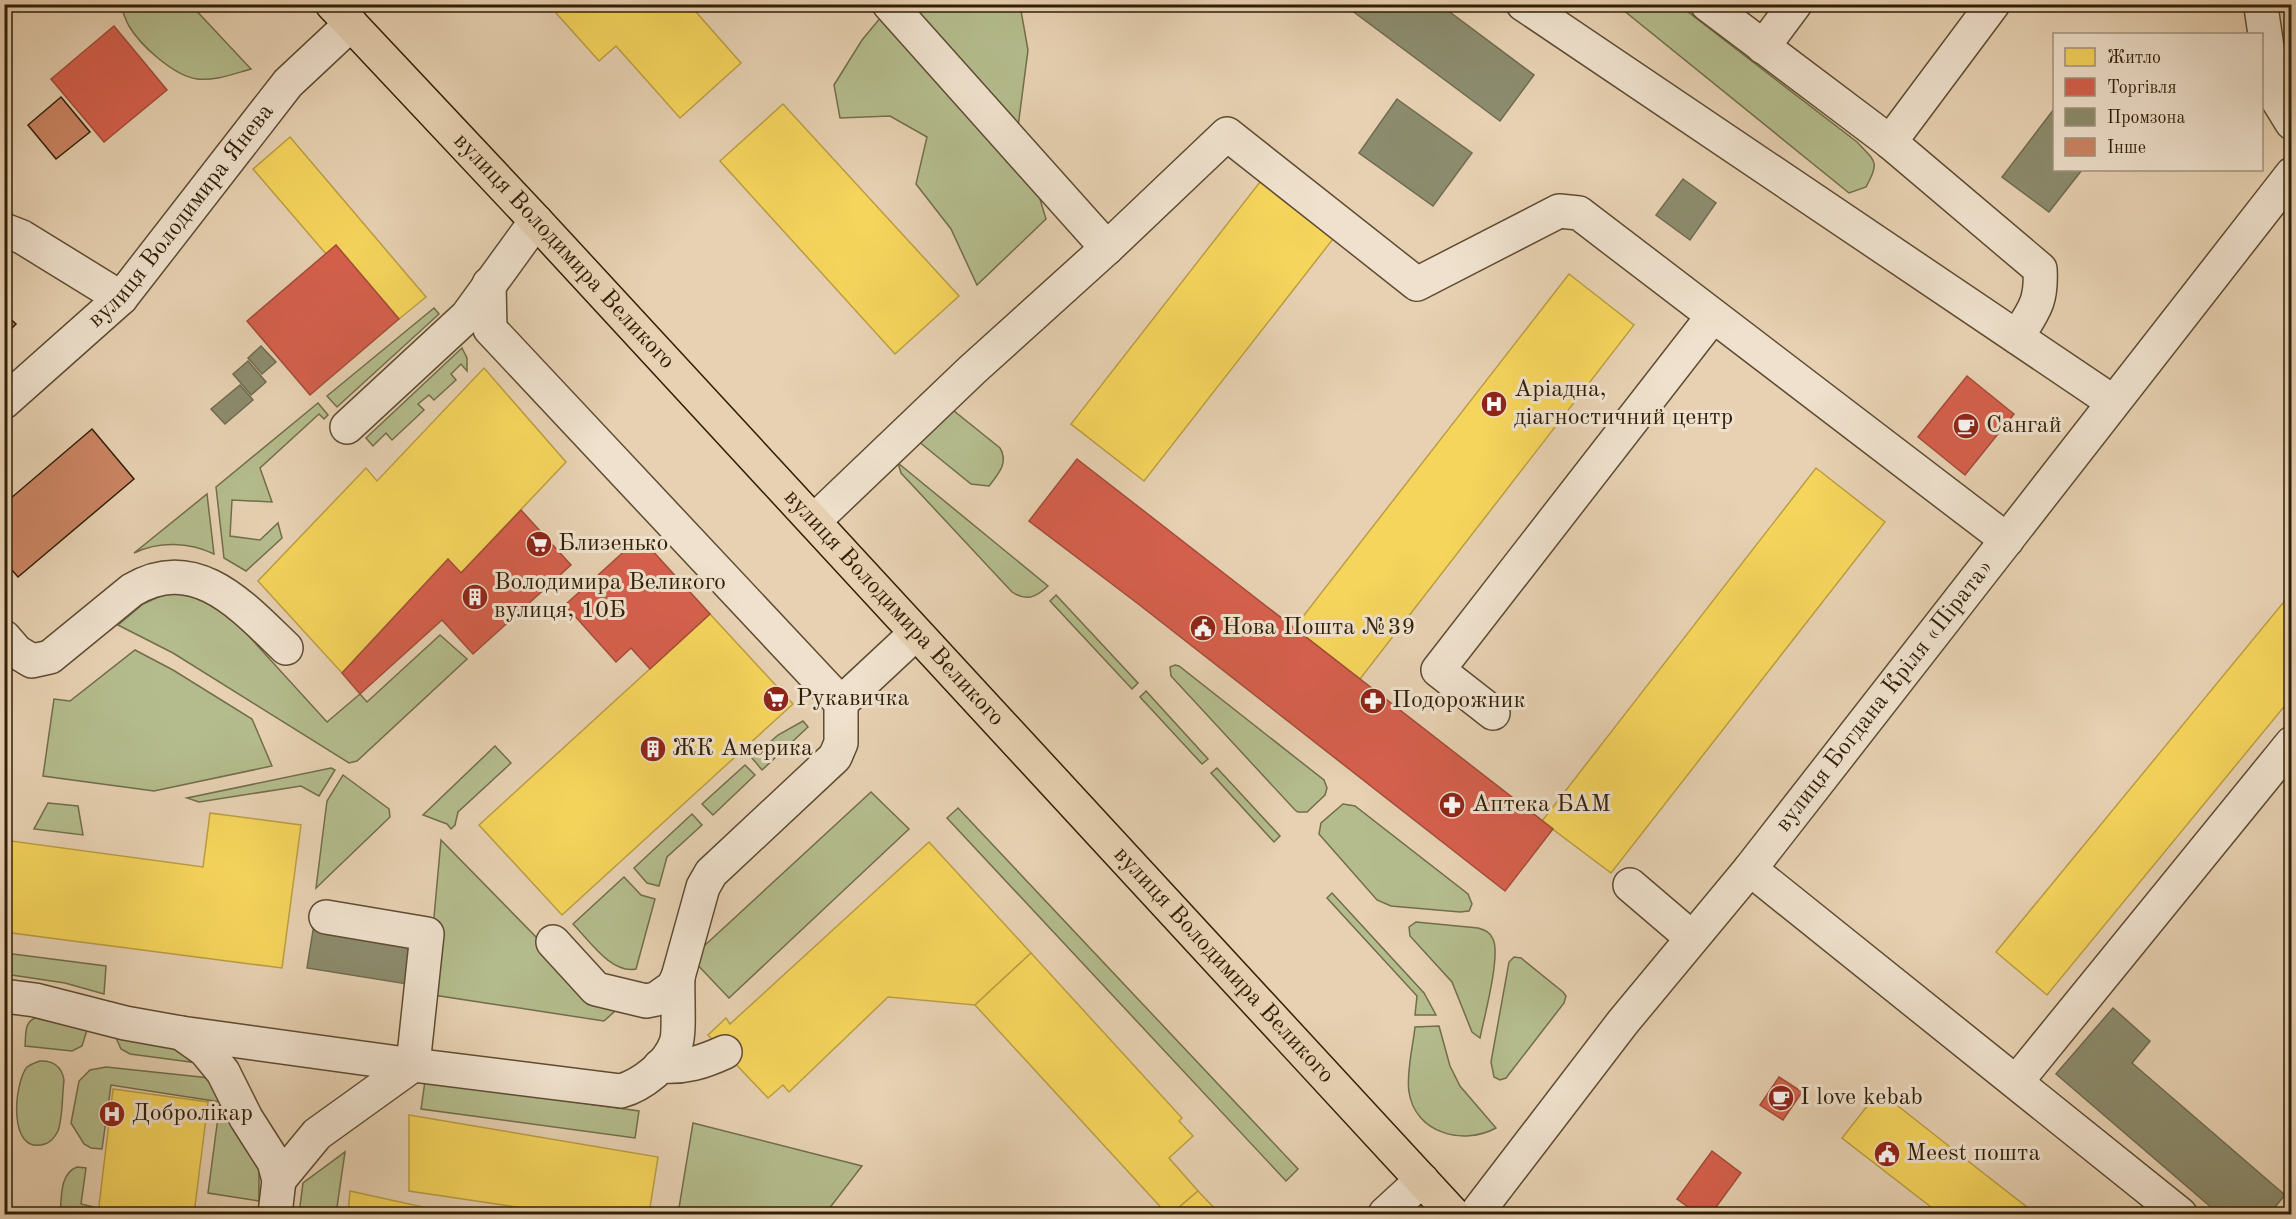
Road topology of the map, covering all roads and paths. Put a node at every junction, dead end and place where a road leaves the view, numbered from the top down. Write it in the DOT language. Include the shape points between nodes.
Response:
graph roads {
  1 [pos="889,4"];
  2 [pos="1523,4"];
  3 [pos="1707,4"];
  4 [pos="1795,4"];
  5 [pos="1993,4"];
  6 [pos="2263,4"];
  7 [pos="341,14"];
  8 [pos="1763,47"];
  9 [pos="2292,123"];
  10 [pos="1890,142"];
  11 [pos="2292,174"];
  12 [pos="536,221"];
  13 [pos="4,230"];
  14 [pos="1107,248"];
  15 [pos="489,284"];
  16 [pos="121,298"];
  17 [pos="1713,316"];
  18 [pos="2017,337"];
  19 [pos="4,402"];
  20 [pos="2113,402"];
  21 [pos="347,427"];
  22 [pos="814,521"];
  23 [pos="2007,540"];
  24 [pos="916,633"];
  25 [pos="4,637"];
  26 [pos="286,648"];
  27 [pos="841,703"];
  28 [pos="1493,713"];
  29 [pos="2292,743"];
  30 [pos="1750,869"];
  31 [pos="1630,885"];
  32 [pos="326,917"];
  33 [pos="1692,938"];
  34 [pos="553,942"];
  35 [pos="678,977"];
  36 [pos="4,996"];
  37 [pos="181,1033"];
  38 [pos="725,1052"];
  39 [pos="413,1065"];
  40 [pos="660,1066"];
  41 [pos="2017,1081"];
  42 [pos="279,1180"];
  43 [pos="1422,1180"];
  44 [pos="274,1215"];
  45 [pos="1385,1215"];
  46 [pos="1453,1215"];
  47 [pos="1476,1215"];
  48 [pos="2181,1215"];
  1 -- 14 [label="street"];
  2 -- 18 [label="street"];
  3 -- 8 [label="street"];
  4 -- 8 [label="street"];
  5 -- 10 [label="street"];
  6 -- 9 [label="street" via="2274,94"];
  7 -- 12 [label="main road, вулиця Володимира Великого"];
  7 -- 16 [label="street, вулиця Володимира Янева"];
  8 -- 10 [label="street"];
  10 -- 18 [label="street" via="2040,269 2038,303"];
  11 -- 20 [label="street, вулиця Богдана Кріля «Пірата»"];
  12 -- 15 [label="street"];
  12 -- 22 [label="main road, вулиця Володимира Великого"];
  13 -- 16 [label="street"];
  14 -- 17 [label="street" via="1227,134 1417,284 1559,212 1580,213"];
  14 -- 22 [label="street" via="972,369"];
  15 -- 21 [label="street" via="467,316"];
  15 -- 27 [label="street" via="490,329"];
  16 -- 19 [label="street, вулиця Володимира Янева"];
  17 -- 23 [label="street"];
  17 -- 28 [label="street" via="1438,670"];
  18 -- 20 [label="street"];
  20 -- 23 [label="street, вулиця Богдана Кріля «Пірата»"];
  22 -- 24 [label="main road, вулиця Володимира Великого"];
  23 -- 30 [label="street, вулиця Богдана Кріля «Пірата»"];
  24 -- 27 [label="street"];
  24 -- 43 [label="main road, вулиця Володимира Великого"];
  25 -- 26 [label="street" via="17,652 32,660 50,657 132,590 147,581 182,577 233,598"];
  27 -- 35 [label="street" via="841,743 835,757 711,873 703,887"];
  29 -- 41 [label="street"];
  30 -- 33 [label="street, вулиця Богдана Кріля «Пірата»"];
  30 -- 41 [label="street"];
  31 -- 33 [label="street"];
  32 -- 39 [label="street" via="427,934"];
  33 -- 47 [label="street, вулиця Богдана Кріля «Пірата»"];
  34 -- 35 [label="street" via="596,989 646,1001 673,987"];
  35 -- 40 [label="street" via="676,1043"];
  36 -- 37 [label="street"];
  37 -- 39 [label="street"];
  37 -- 42 [label="street" via="205,1050 223,1072 274,1162"];
  38 -- 40 [label="street" via="686,1066"];
  39 -- 40 [label="street" via="611,1091 632,1088"];
  39 -- 42 [label="street" via="317,1134"];
  41 -- 48 [label="street"];
  42 -- 44 [label="street"];
  43 -- 45 [label="street"];
  43 -- 46 [label="main road, вулиця Володимира Великого"];
}
